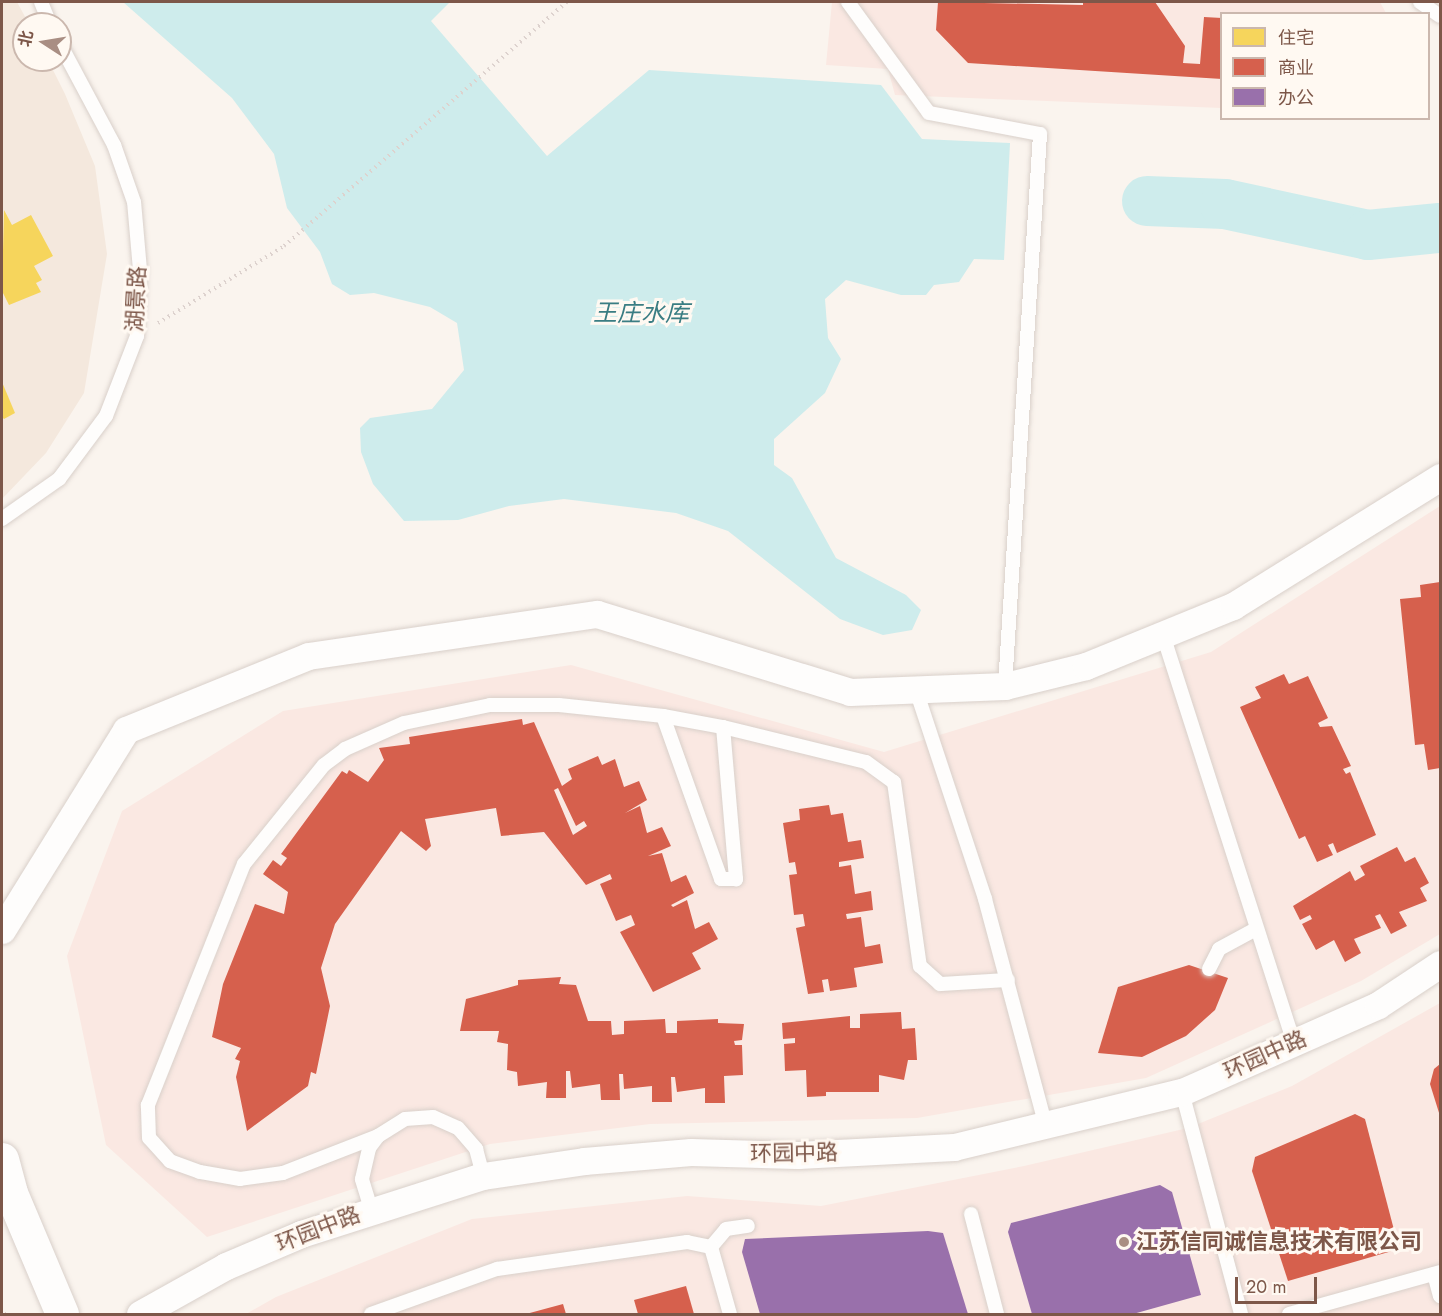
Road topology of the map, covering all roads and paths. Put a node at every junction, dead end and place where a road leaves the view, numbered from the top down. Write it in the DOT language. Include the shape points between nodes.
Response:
graph roads {
  1 [pos="567,2"];
  2 [pos="848,2"];
  3 [pos="1420,2"];
  4 [pos="1440,16"];
  5 [pos="72,66"];
  6 [pos="137,336"];
  7 [pos="1440,477"];
  8 [pos="2,519"];
  9 [pos="1163,635"];
  10 [pos="1005,686"];
  11 [pos="916,690"];
  12 [pos="663,716"];
  13 [pos="723,727"];
  14 [pos="1256,929"];
  15 [pos="2,930"];
  16 [pos="1440,964"];
  17 [pos="1209,969"];
  18 [pos="1008,980"];
  19 [pos="1294,1042"];
  20 [pos="1182,1092"];
  21 [pos="1046,1127"];
  22 [pos="378,1136"];
  23 [pos="2,1159"];
  24 [pos="483,1176"];
  25 [pos="371,1209"];
  26 [pos="971,1214"];
  27 [pos="748,1226"];
  28 [pos="711,1247"];
  29 [pos="1437,1273"];
  30 [pos="1440,1296"];
  31 [pos="62,1314"];
  32 [pos="140,1314"];
  33 [pos="371,1314"];
  34 [pos="730,1314"];
  35 [pos="997,1314"];
  36 [pos="1242,1314"];
  37 [pos="1289,1314"];
  1 -- 6 [label="path" via="284,246"];
  2 -- 10 [label="lane" via="929,113 1040,134"];
  3 -- 4 [label="lane"];
  5 -- 6 [label="lane, 湖景路" via="114,145 134,202 140,270"];
  6 -- 8 [label="lane, 湖景路" via="106,416 59,479"];
  7 -- 9 [label="street" via="1233,606"];
  9 -- 10 [label="street" via="1086,666"];
  9 -- 14 [label="lane"];
  10 -- 11 [label="street"];
  11 -- 15 [label="street" via="850,692 597,614 308,656 126,730"];
  11 -- 18 [label="lane"];
  12 -- 13 [label="lane"];
  12 -- 13 [label="lane" via="721,879 736,879"];
  12 -- 22 [label="lane" via="559,705 490,705 404,723 345,749 324,765 244,864 148,1105 149,1138 170,1161 200,1172 240,1179 284,1173"];
  13 -- 18 [label="lane" via="866,762 894,782 920,966 940,984"];
  14 -- 17 [label="lane" via="1219,949"];
  14 -- 19 [label="lane"];
  16 -- 19 [label="street, 环园中路" via="1378,1005"];
  18 -- 21 [label="lane"];
  19 -- 20 [label="street, 环园中路"];
  20 -- 21 [label="street, 环园中路"];
  20 -- 36 [label="lane"];
  21 -- 24 [label="street, 环园中路" via="954,1147 798,1155 691,1152 584,1161"];
  22 -- 24 [label="lane" via="405,1119 446,1121 472,1143"];
  22 -- 25 [label="lane" via="364,1163 364,1195"];
  23 -- 31 [label="street" via="11,1193"];
  24 -- 25 [label="street, 环园中路"];
  25 -- 32 [label="street, 环园中路" via="226,1266"];
  26 -- 35 [label="lane"];
  27 -- 28 [label="lane" via="726,1229"];
  28 -- 33 [label="lane" via="687,1242 497,1269"];
  28 -- 34 [label="lane"];
  29 -- 30 [label="lane"];
  29 -- 37 [label="lane"];
}
